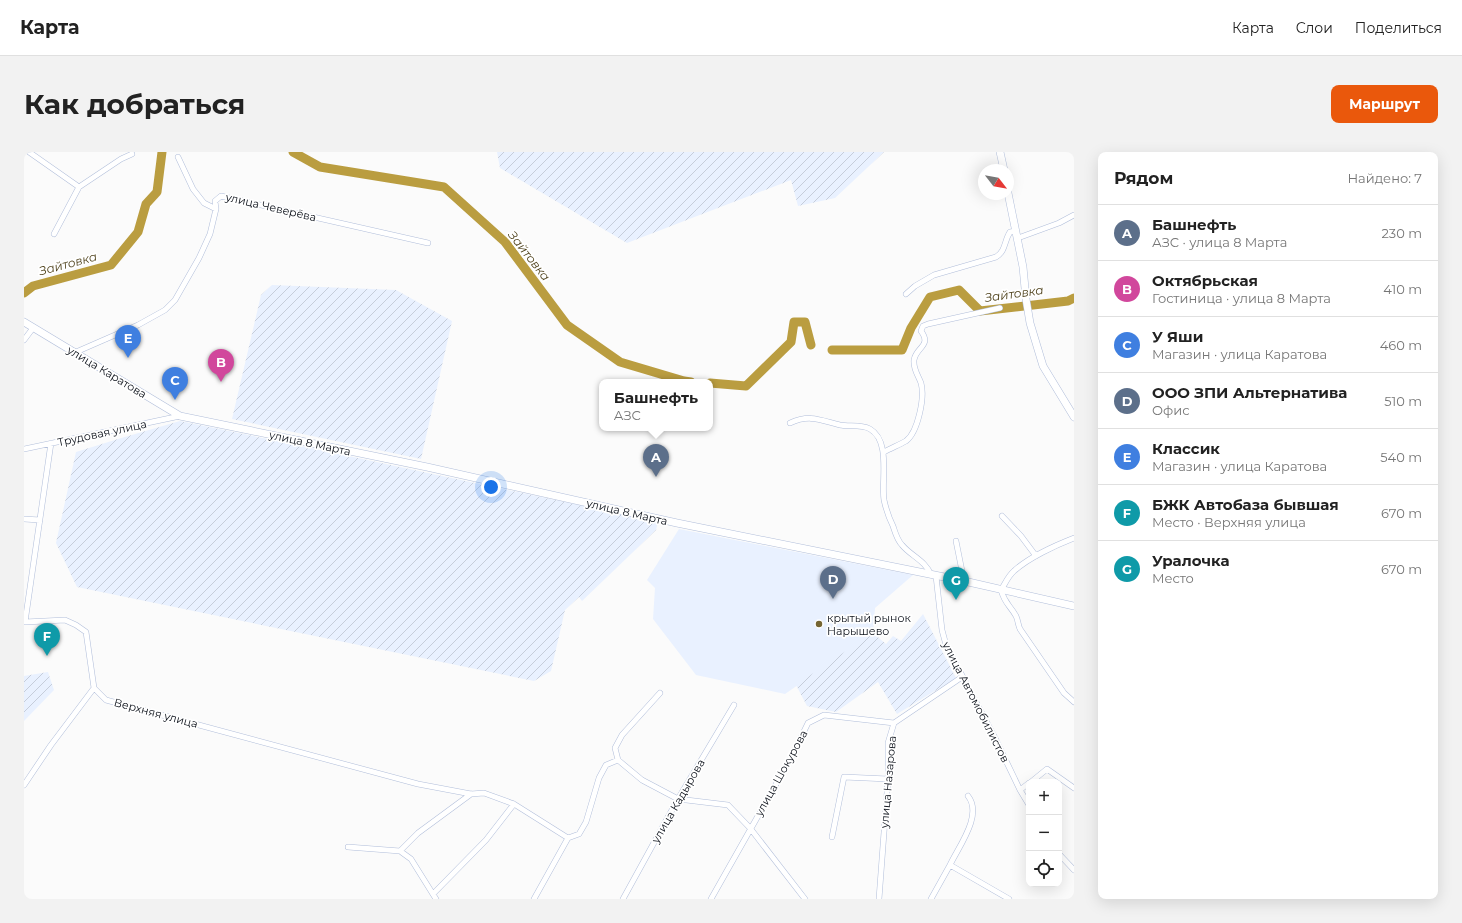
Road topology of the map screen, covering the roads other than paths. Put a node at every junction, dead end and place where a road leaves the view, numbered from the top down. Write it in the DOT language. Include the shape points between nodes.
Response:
graph roads {
  1 [pos="28,152"];
  2 [pos="1000,152"];
  3 [pos="132,154"];
  4 [pos="24,156"];
  5 [pos="178,157"];
  6 [pos="1003,164"];
  7 [pos="79,187"];
  8 [pos="1010,200"];
  9 [pos="216,209"];
  10 [pos="1074,215"];
  11 [pos="54,234"];
  12 [pos="1017,235"];
  13 [pos="428,243"];
  14 [pos="906,294"];
  15 [pos="1000,308"];
  16 [pos="24,322"];
  17 [pos="34,328"];
  18 [pos="24,340"];
  19 [pos="76,352"];
  20 [pos="180,416"];
  21 [pos="1074,418"];
  22 [pos="790,423"];
  23 [pos="51,443"];
  24 [pos="24,449"];
  25 [pos="884,452"];
  26 [pos="1002,516"];
  27 [pos="24,519"];
  28 [pos="40,520"];
  29 [pos="1074,538"];
  30 [pos="956,540"];
  31 [pos="1036,556"];
  32 [pos="934,576"];
  33 [pos="964,581"];
  34 [pos="1002,590"];
  35 [pos="1074,606"];
  36 [pos="962,677"];
  37 [pos="94,688"];
  38 [pos="660,693"];
  39 [pos="1074,702"];
  40 [pos="734,705"];
  41 [pos="894,723"];
  42 [pos="618,760"];
  43 [pos="888,779"];
  44 [pos="1035,779"];
  45 [pos="1061,779"];
  46 [pos="1062,780"];
  47 [pos="24,785"];
  48 [pos="1026,786"];
  49 [pos="1074,788"];
  50 [pos="1020,790"];
  51 [pos="471,794"];
  52 [pos="968,796"];
  53 [pos="678,799"];
  54 [pos="1026,800"];
  55 [pos="514,804"];
  56 [pos="750,828"];
  57 [pos="832,837"];
  58 [pos="568,838"];
  59 [pos="348,847"];
  60 [pos="400,851"];
  61 [pos="1062,857"];
  62 [pos="950,865"];
  63 [pos="1074,870"];
  64 [pos="433,894"];
  65 [pos="802,898"];
  66 [pos="436,899"];
  67 [pos="534,899"];
  68 [pos="623,899"];
  69 [pos="711,899"];
  70 [pos="879,899"];
  71 [pos="931,899"];
  72 [pos="1009,899"];
  1 -- 4 [label="street"];
  1 -- 7 [label="street"];
  2 -- 6 [label="main road"];
  3 -- 7 [label="street"];
  5 -- 9 [label="street" via="193,189 204,203"];
  7 -- 11 [label="street"];
  8 -- 12 [label="main road"];
  9 -- 13 [label="street, улица Чеверёва" via="215,201 221,196"];
  9 -- 19 [label="street, улица Чеверёва" via="210,234 202,252 175,300 165,310 138,325"];
  10 -- 12 [label="street" via="1059,223"];
  12 -- 14 [label="street" via="1010,232 1005,248 996,257 934,275"];
  12 -- 21 [label="main road" via="1030,324 1043,366"];
  15 -- 25 [label="street" via="923,326 921,331 926,337 925,343 915,357 914,364 922,396 914,433"];
  16 -- 17 [label="main road, улица Каратова"];
  17 -- 18 [label="street"];
  17 -- 19 [label="main road, улица Каратова"];
  19 -- 20 [label="main road, улица Каратова"];
  20 -- 23 [label="street, Трудовая улица"];
  20 -- 32 [label="main road, улица 8 Марта"];
  22 -- 25 [label="street" via="812,417 840,425 866,427 875,433"];
  23 -- 24 [label="street, Трудовая улица"];
  23 -- 28 [label="street"];
  25 -- 32 [label="street" via="884,500 890,520 900,544 925,564"];
  26 -- 31 [label="street"];
  27 -- 28 [label="street"];
  28 -- 37 [label="street" via="25,622 65,620 86,632"];
  29 -- 31 [label="street"];
  30 -- 33 [label="street"];
  31 -- 34 [label="street" via="1014,571"];
  32 -- 33 [label="main road, улица 8 Марта"];
  32 -- 36 [label="street, улица Автомобилистов" via="946,645"];
  33 -- 34 [label="main road, улица 8 Марта"];
  34 -- 35 [label="main road, улица 8 Марта"];
  34 -- 39 [label="street" via="1004,601 1018,618 1020,629 1064,693"];
  36 -- 41 [label="street, улица Назарова"];
  36 -- 50 [label="street, улица Автомобилистов"];
  37 -- 47 [label="street"];
  37 -- 51 [label="street, Верхняя улица" via="106,700 418,784"];
  38 -- 42 [label="street" via="622,735 615,748"];
  40 -- 53 [label="street, улица Кадырова"];
  41 -- 43 [label="street, улица Назарова" via="888,743"];
  41 -- 56 [label="street, улица Шокурова" via="824,715 808,723"];
  42 -- 53 [label="street" via="642,780"];
  42 -- 58 [label="street" via="606,766 599,778 586,822 579,834"];
  43 -- 57 [label="street" via="844,777"];
  43 -- 70 [label="street, улица Назарова"];
  44 -- 45 [label="street" via="1047,769"];
  46 -- 49 [label="street"];
  48 -- 50 [label="street"];
  50 -- 54 [label="street, улица Автомобилистов"];
  51 -- 55 [label="street, Верхняя улица" via="484,793"];
  51 -- 60 [label="street" via="418,832"];
  52 -- 62 [label="street" via="972,801 972,821"];
  53 -- 56 [label="street" via="728,805"];
  53 -- 68 [label="street, улица Кадырова"];
  55 -- 58 [label="street, Верхняя улица"];
  55 -- 64 [label="street" via="486,840"];
  56 -- 65 [label="street"];
  56 -- 69 [label="street, улица Шокурова"];
  58 -- 67 [label="street"];
  59 -- 60 [label="street"];
  60 -- 64 [label="street" via="411,859"];
  61 -- 63 [label="street"];
  62 -- 71 [label="street"];
  62 -- 72 [label="street"];
  64 -- 66 [label="street"];
}
